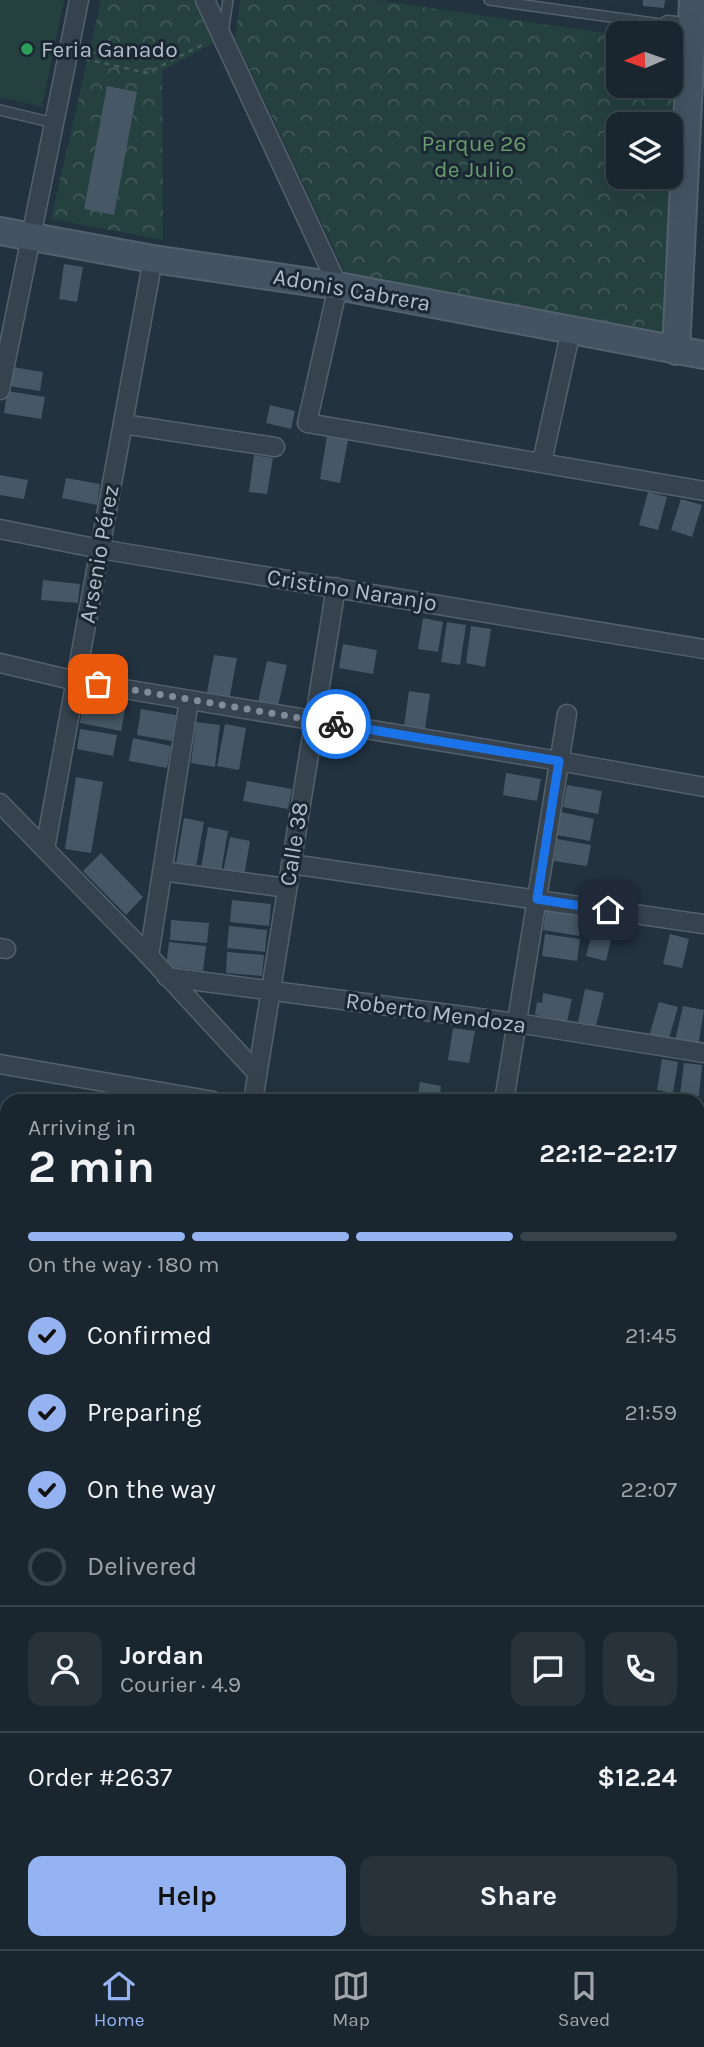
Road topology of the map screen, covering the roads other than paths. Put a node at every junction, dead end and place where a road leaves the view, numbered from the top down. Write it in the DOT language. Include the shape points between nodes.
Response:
graph roads {
  1 [pos="79,0"];
  2 [pos="205,0"];
  3 [pos="228,0"];
  4 [pos="489,0"];
  5 [pos="693,0"];
  6 [pos="688,28"];
  7 [pos="222,35"];
  8 [pos="0,110"];
  9 [pos="54,123"];
  10 [pos="0,231"];
  11 [pos="31,237"];
  12 [pos="153,258"];
  13 [pos="338,286"];
  14 [pos="571,330"];
  15 [pos="676,351"];
  16 [pos="704,355"];
  17 [pos="0,390"];
  18 [pos="123,424"];
  19 [pos="275,447"];
  20 [pos="542,462"];
  21 [pos="704,491"];
  22 [pos="0,529"];
  23 [pos="100,550"];
  24 [pos="336,587"];
  25 [pos="704,649"];
  26 [pos="0,663"];
  27 [pos="76,681"];
  28 [pos="189,699"];
  29 [pos="567,714"];
  30 [pos="314,720"];
  31 [pos="559,761"];
  32 [pos="704,788"];
  33 [pos="0,803"];
  34 [pos="45,849"];
  35 [pos="291,863"];
  36 [pos="162,871"];
  37 [pos="286,888"];
  38 [pos="537,899"];
  39 [pos="704,924"];
  40 [pos="149,956"];
  41 [pos="167,977"];
  42 [pos="270,990"];
  43 [pos="516,1023"];
  44 [pos="704,1054"];
  45 [pos="0,1064"];
  46 [pos="257,1073"];
  47 [pos="174,1094"];
  48 [pos="254,1094"];
  49 [pos="505,1094"];
  1 -- 9 [label="street"];
  2 -- 7 [label="street"];
  3 -- 7 [label="lane"];
  4 -- 6 [label="lane"];
  5 -- 6 [label="street"];
  6 -- 15 [label="street"];
  7 -- 13 [label="street"];
  8 -- 9 [label="lane"];
  9 -- 11 [label="street"];
  10 -- 11 [label="street, Adonis Cabrera"];
  11 -- 12 [label="street, Adonis Cabrera"];
  11 -- 17 [label="street"];
  12 -- 13 [label="street, Adonis Cabrera"];
  12 -- 18 [label="street, Arsenio Pérez"];
  13 -- 14 [label="street, Adonis Cabrera"];
  13 -- 20 [label="street" via="307,423"];
  14 -- 15 [label="street, Adonis Cabrera"];
  14 -- 20 [label="street"];
  15 -- 16 [label="street, Adonis Cabrera"];
  18 -- 19 [label="street"];
  18 -- 23 [label="street, Arsenio Pérez"];
  20 -- 21 [label="street"];
  22 -- 23 [label="street, Cristino Naranjo"];
  23 -- 24 [label="street, Cristino Naranjo"];
  23 -- 27 [label="street, Arsenio Pérez"];
  24 -- 25 [label="street, Cristino Naranjo"];
  24 -- 30 [label="street, Calle 38"];
  26 -- 27 [label="street"];
  27 -- 28 [label="street"];
  27 -- 34 [label="street, Arsenio Pérez"];
  28 -- 30 [label="street"];
  28 -- 36 [label="street"];
  29 -- 31 [label="street"];
  30 -- 31 [label="street"];
  30 -- 35 [label="street, Calle 38"];
  31 -- 32 [label="street"];
  31 -- 38 [label="street"];
  33 -- 34 [label="street"];
  34 -- 40 [label="street"];
  35 -- 37 [label="street, Calle 38"];
  35 -- 38 [label="street"];
  36 -- 37 [label="street"];
  36 -- 40 [label="street"];
  37 -- 42 [label="street, Calle 38"];
  38 -- 39 [label="street"];
  38 -- 43 [label="street"];
  40 -- 41 [label="street"];
  41 -- 42 [label="street, Roberto Mendoza"];
  41 -- 46 [label="street"];
  42 -- 43 [label="street, Roberto Mendoza"];
  42 -- 46 [label="street, Calle 38"];
  43 -- 44 [label="street, Roberto Mendoza"];
  43 -- 49 [label="street"];
  45 -- 47 [label="street"];
  46 -- 48 [label="street, Calle 38"];
}
